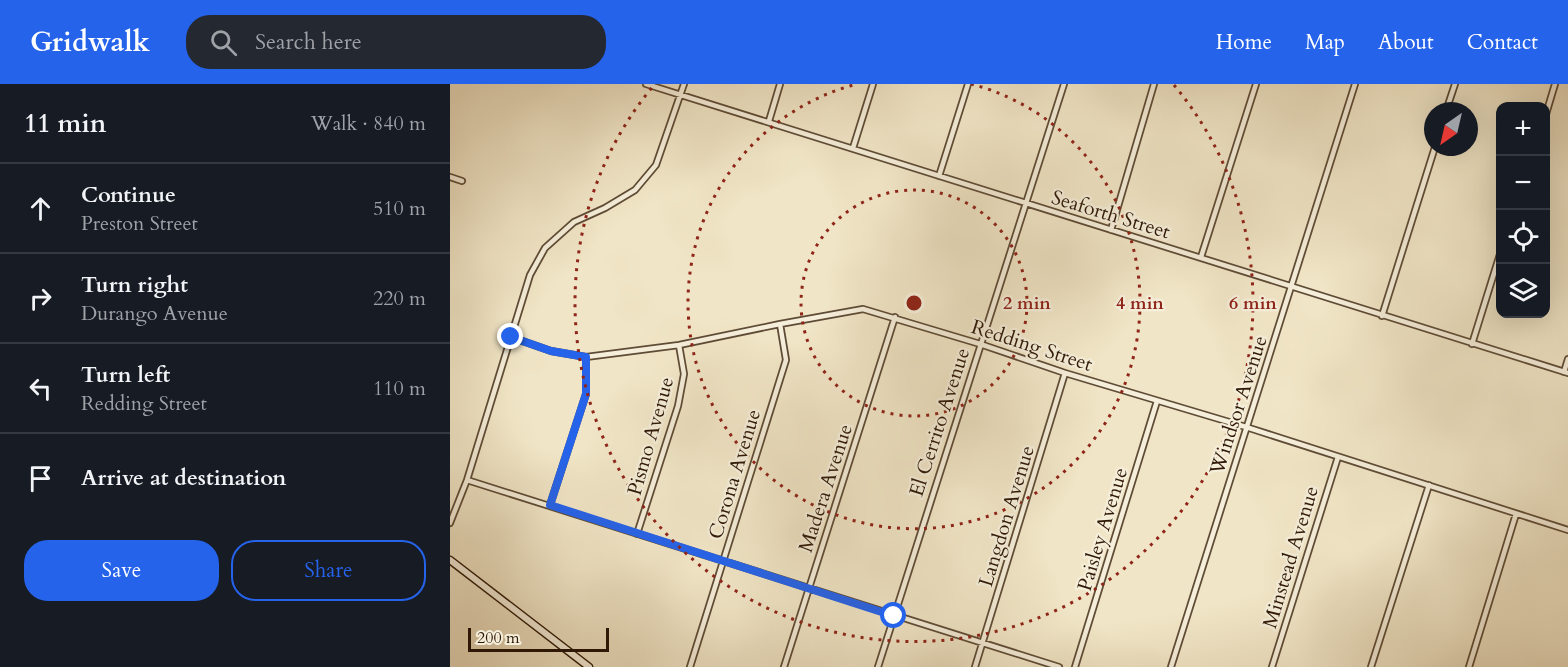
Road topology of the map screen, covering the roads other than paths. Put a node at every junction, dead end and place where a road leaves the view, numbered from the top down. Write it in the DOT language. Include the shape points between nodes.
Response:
graph roads {
  1 [pos="646,84"];
  2 [pos="684,84"];
  3 [pos="780,84"];
  4 [pos="873,84"];
  5 [pos="968,84"];
  6 [pos="1064,84"];
  7 [pos="1154,84"];
  8 [pos="1256,84"];
  9 [pos="1355,84"];
  10 [pos="1455,84"];
  11 [pos="1555,84"];
  12 [pos="681,95"];
  13 [pos="1449,102"];
  14 [pos="1549,102"];
  15 [pos="769,122"];
  16 [pos="853,148"];
  17 [pos="1432,156"];
  18 [pos="939,176"];
  19 [pos="450,177"];
  20 [pos="462,181"];
  21 [pos="1026,204"];
  22 [pos="1111,230"];
  23 [pos="1201,257"];
  24 [pos="1497,264"];
  25 [pos="1292,286"];
  26 [pos="1382,316"];
  27 [pos="895,318"];
  28 [pos="780,324"];
  29 [pos="511,337"];
  30 [pos="980,344"];
  31 [pos="1472,344"];
  32 [pos="679,345"];
  33 [pos="586,357"];
  34 [pos="1568,359"];
  35 [pos="1065,373"];
  36 [pos="1566,373"];
  37 [pos="1157,401"];
  38 [pos="1246,427"];
  39 [pos="1338,457"];
  40 [pos="467,480"];
  41 [pos="1429,485"];
  42 [pos="550,505"];
  43 [pos="1516,514"];
  44 [pos="450,523"];
  45 [pos="1568,530"];
  46 [pos="637,534"];
  47 [pos="450,560"];
  48 [pos="723,561"];
  49 [pos="809,588"];
  50 [pos="894,616"];
  51 [pos="982,644"];
  52 [pos="589,667"];
  53 [pos="690,667"];
  54 [pos="784,667"];
  55 [pos="878,667"];
  56 [pos="975,667"];
  57 [pos="1059,667"];
  58 [pos="1075,667"];
  59 [pos="1171,667"];
  60 [pos="1272,667"];
  61 [pos="1371,667"];
  62 [pos="1469,667"];
  1 -- 12 [label="street, Seaforth Street"];
  2 -- 12 [label="street"];
  3 -- 15 [label="street"];
  4 -- 16 [label="street"];
  5 -- 18 [label="street"];
  6 -- 21 [label="street, El Cerrito Avenue"];
  7 -- 22 [label="street"];
  8 -- 23 [label="street"];
  9 -- 25 [label="street, Windsor Avenue"];
  10 -- 13 [label="street"];
  11 -- 14 [label="street"];
  12 -- 15 [label="street, Seaforth Street"];
  12 -- 29 [label="street" via="656,165 635,190 574,222 545,248 530,275"];
  15 -- 16 [label="street, Seaforth Street"];
  16 -- 18 [label="street, Seaforth Street"];
  17 -- 26 [label="street"];
  18 -- 21 [label="street, Seaforth Street"];
  19 -- 20 [label="street"];
  21 -- 22 [label="street, Seaforth Street"];
  21 -- 30 [label="street, El Cerrito Avenue"];
  22 -- 23 [label="street, Seaforth Street"];
  23 -- 25 [label="street, Seaforth Street"];
  24 -- 31 [label="street"];
  25 -- 26 [label="street, Seaforth Street"];
  25 -- 38 [label="street, Windsor Avenue"];
  26 -- 31 [label="street, Seaforth Street"];
  27 -- 28 [label="street, Redding Street" via="863,309"];
  27 -- 30 [label="street, Redding Street"];
  27 -- 49 [label="street, Madera Avenue"];
  28 -- 32 [label="street, Redding Street"];
  28 -- 48 [label="street, Corona Avenue" via="786,360"];
  29 -- 33 [label="street, Redding Street" via="551,351"];
  29 -- 40 [label="street"];
  30 -- 35 [label="street, Redding Street"];
  30 -- 50 [label="street, El Cerrito Avenue"];
  31 -- 36 [label="street, Seaforth Street"];
  32 -- 33 [label="street, Redding Street"];
  32 -- 46 [label="street, Pismo Avenue" via="684,374 678,406"];
  33 -- 42 [label="street" via="586,394"];
  34 -- 36 [label="street"];
  35 -- 37 [label="street, Redding Street"];
  35 -- 51 [label="street, Langdon Avenue"];
  37 -- 38 [label="street, Redding Street"];
  37 -- 58 [label="street, Paisley Avenue"];
  38 -- 39 [label="street, Redding Street"];
  38 -- 59 [label="street, Windsor Avenue"];
  39 -- 41 [label="street, Redding Street"];
  39 -- 60 [label="street, Minstead Avenue"];
  40 -- 42 [label="street"];
  40 -- 44 [label="street"];
  41 -- 43 [label="street, Redding Street"];
  41 -- 61 [label="street"];
  42 -- 46 [label="street"];
  43 -- 45 [label="street, Redding Street"];
  43 -- 62 [label="street"];
  46 -- 48 [label="street"];
  47 -- 52 [label="street"];
  48 -- 49 [label="street"];
  48 -- 53 [label="street, Corona Avenue"];
  49 -- 50 [label="street"];
  49 -- 54 [label="street, Madera Avenue"];
  50 -- 51 [label="street"];
  50 -- 55 [label="street, El Cerrito Avenue"];
  51 -- 56 [label="street, Langdon Avenue"];
  51 -- 57 [label="street"];
}
